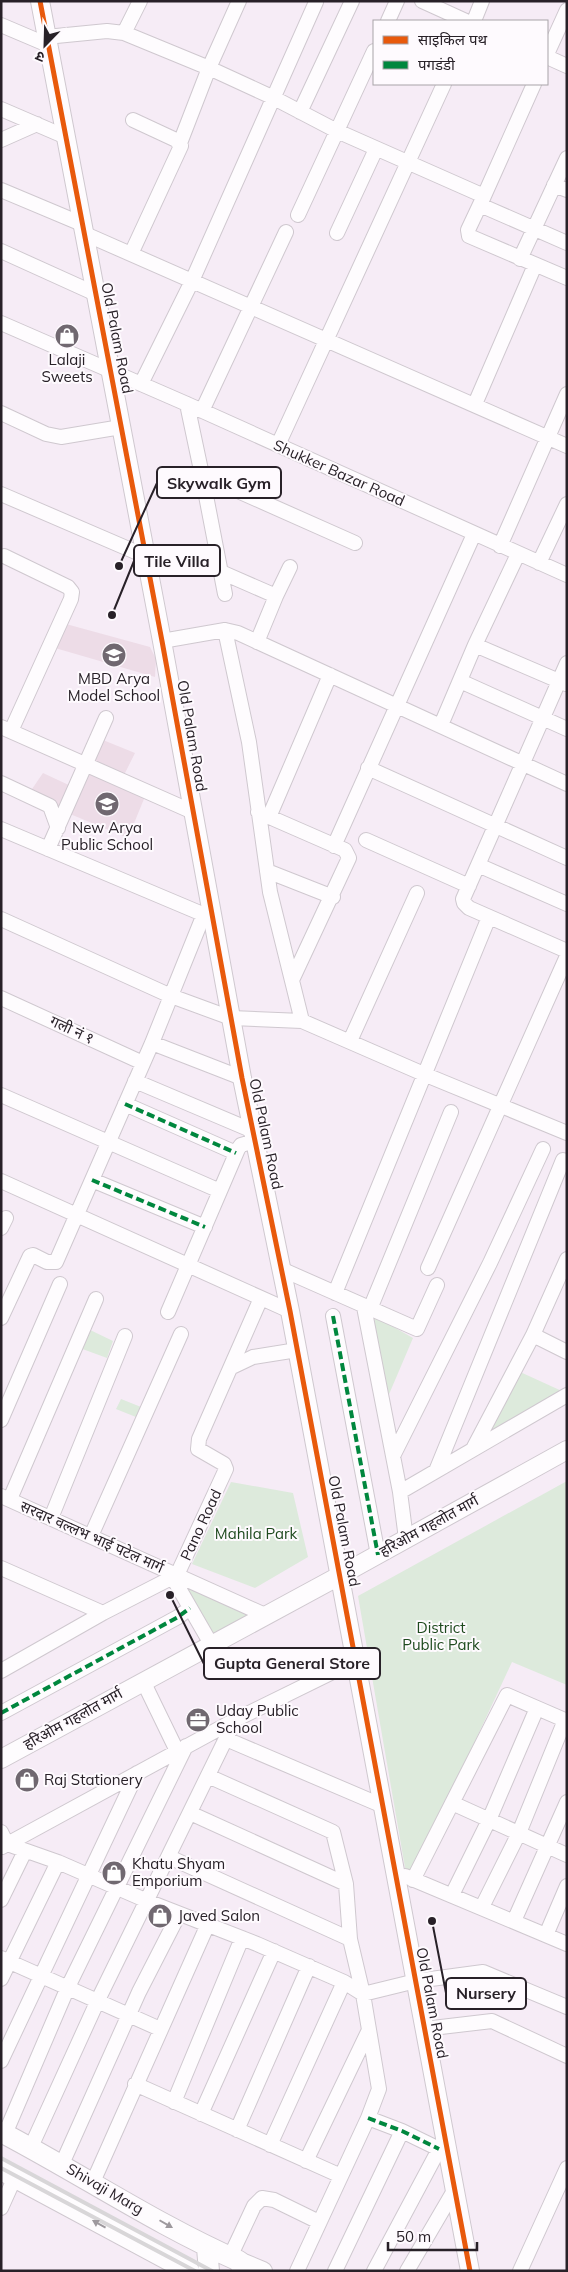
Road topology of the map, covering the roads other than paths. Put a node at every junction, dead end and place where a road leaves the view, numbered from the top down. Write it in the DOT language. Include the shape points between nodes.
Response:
graph roads {
  1 [pos="40,1"];
  2 [pos="140,1"];
  3 [pos="239,1"];
  4 [pos="352,1"];
  5 [pos="397,1"];
  6 [pos="422,1"];
  7 [pos="482,1"];
  8 [pos="316,2"];
  9 [pos="567,10"];
  10 [pos="388,20"];
  11 [pos="464,20"];
  12 [pos="474,20"];
  13 [pos="1,25"];
  14 [pos="124,33"];
  15 [pos="47,41"];
  16 [pos="373,53"];
  17 [pos="548,54"];
  18 [pos="548,56"];
  19 [pos="567,66"];
  20 [pos="209,68"];
  21 [pos="444,85"];
  22 [pos="534,85"];
  23 [pos="272,97"];
  24 [pos="1,109"];
  25 [pos="300,112"];
  26 [pos="133,120"];
  27 [pos="37,124"];
  28 [pos="337,131"];
  29 [pos="66,137"];
  30 [pos="1,140"];
  31 [pos="180,143"];
  32 [pos="376,149"];
  33 [pos="567,158"];
  34 [pos="406,163"];
  35 [pos="561,187"];
  36 [pos="1,190"];
  37 [pos="482,201"];
  38 [pos="298,215"];
  39 [pos="83,228"];
  40 [pos="534,229"];
  41 [pos="286,232"];
  42 [pos="337,233"];
  43 [pos="567,243"];
  44 [pos="1,251"];
  45 [pos="131,254"];
  46 [pos="520,258"];
  47 [pos="535,265"];
  48 [pos="567,278"];
  49 [pos="192,281"];
  50 [pos="96,294"];
  51 [pos="251,307"];
  52 [pos="1,323"];
  53 [pos="325,340"];
  54 [pos="111,371"];
  55 [pos="141,384"];
  56 [pos="567,394"];
  57 [pos="187,404"];
  58 [pos="475,404"];
  59 [pos="202,411"];
  60 [pos="1,413"];
  61 [pos="121,427"];
  62 [pos="548,438"];
  63 [pos="278,445"];
  64 [pos="567,446"];
  65 [pos="202,475"];
  66 [pos="1,494"];
  67 [pos="567,504"];
  68 [pos="474,534"];
  69 [pos="355,543"];
  70 [pos="500,546"];
  71 [pos="518,554"];
  72 [pos="145,556"];
  73 [pos="2,557"];
  74 [pos="539,563"];
  75 [pos="290,566"];
  76 [pos="221,572"];
  77 [pos="567,575"];
  78 [pos="225,594"];
  79 [pos="276,596"];
  80 [pos="225,630"];
  81 [pos="162,641"];
  82 [pos="257,642"];
  83 [pos="476,645"];
  84 [pos="567,663"];
  85 [pos="330,675"];
  86 [pos="460,681"];
  87 [pos="563,682"];
  88 [pos="396,705"];
  89 [pos="106,718"];
  90 [pos="542,718"];
  91 [pos="441,725"];
  92 [pos="6,729"];
  93 [pos="567,729"];
  94 [pos="522,762"];
  95 [pos="86,766"];
  96 [pos="368,768"];
  97 [pos="1,783"];
  98 [pos="567,784"];
  99 [pos="194,812"];
  100 [pos="264,815"];
  101 [pos="496,826"];
  102 [pos="58,828"];
  103 [pos="1,829"];
  104 [pos="366,840"];
  105 [pos="334,846"];
  106 [pos="48,850"];
  107 [pos="567,858"];
  108 [pos="478,865"];
  109 [pos="267,871"];
  110 [pos="469,886"];
  111 [pos="418,893"];
  112 [pos="332,897"];
  113 [pos="567,904"];
  114 [pos="208,916"];
  115 [pos="488,917"];
  116 [pos="1,919"];
  117 [pos="567,951"];
  118 [pos="567,956"];
  119 [pos="292,980"];
  120 [pos="172,996"];
  121 [pos="1,998"];
  122 [pos="231,1018"];
  123 [pos="302,1021"];
  124 [pos="350,1041"];
  125 [pos="152,1043"];
  126 [pos="143,1063"];
  127 [pos="426,1075"];
  128 [pos="242,1078"];
  129 [pos="136,1081"];
  130 [pos="1,1095"];
  131 [pos="125,1104"];
  132 [pos="500,1106"];
  133 [pos="451,1112"];
  134 [pos="567,1133"];
  135 [pos="254,1136"];
  136 [pos="109,1141"];
  137 [pos="543,1149"];
  138 [pos="236,1153"];
  139 [pos="563,1160"];
  140 [pos="92,1180"];
  141 [pos="1,1181"];
  142 [pos="220,1191"];
  143 [pos="76,1216"];
  144 [pos="205,1227"];
  145 [pos="567,1259"];
  146 [pos="188,1266"];
  147 [pos="428,1268"];
  148 [pos="281,1269"];
  149 [pos="60,1284"];
  150 [pos="437,1285"];
  151 [pos="335,1293"];
  152 [pos="261,1298"];
  153 [pos="96,1299"];
  154 [pos="367,1308"];
  155 [pos="290,1311"];
  156 [pos="168,1312"];
  157 [pos="333,1316"];
  158 [pos="1,1318"];
  159 [pos="181,1334"];
  160 [pos="125,1336"];
  161 [pos="533,1336"];
  162 [pos="297,1350"];
  163 [pos="567,1352"];
  164 [pos="232,1367"];
  165 [pos="567,1395"];
  166 [pos="1,1420"];
  167 [pos="473,1449"];
  168 [pos="567,1450"];
  169 [pos="393,1456"];
  170 [pos="436,1471"];
  171 [pos="400,1492"];
  172 [pos="6,1498"];
  173 [pos="51,1518"];
  174 [pos="91,1536"];
  175 [pos="406,1539"];
  176 [pos="378,1555"];
  177 [pos="1,1568"];
  178 [pos="339,1576"];
  179 [pos="175,1577"];
  180 [pos="190,1608"];
  181 [pos="103,1613"];
  182 [pos="265,1615"];
  183 [pos="211,1644"];
  184 [pos="355,1662"];
  185 [pos="1,1671"];
  186 [pos="143,1681"];
  187 [pos="537,1708"];
  188 [pos="1,1713"];
  189 [pos="235,1720"];
  190 [pos="566,1721"];
  191 [pos="226,1739"];
  192 [pos="182,1749"];
  193 [pos="1,1759"];
  194 [pos="137,1773"];
  195 [pos="208,1776"];
  196 [pos="567,1802"];
  197 [pos="452,1803"];
  198 [pos="383,1806"];
  199 [pos="190,1813"];
  200 [pos="489,1820"];
  201 [pos="519,1833"];
  202 [pos="3,1841"];
  203 [pos="547,1846"];
  204 [pos="25,1850"];
  205 [pos="567,1855"];
  206 [pos="169,1857"];
  207 [pos="58,1862"];
  208 [pos="395,1872"];
  209 [pos="89,1876"];
  210 [pos="413,1880"];
  211 [pos="346,1884"];
  212 [pos="567,1886"];
  213 [pos="118,1889"];
  214 [pos="452,1895"];
  215 [pos="1,1900"];
  216 [pos="148,1901"];
  217 [pos="482,1907"];
  218 [pos="179,1914"];
  219 [pos="514,1921"];
  220 [pos="208,1924"];
  221 [pos="546,1935"];
  222 [pos="242,1938"];
  223 [pos="350,1939"];
  224 [pos="567,1944"];
  225 [pos="274,1951"];
  226 [pos="5,1959"];
  227 [pos="309,1966"];
  228 [pos="40,1975"];
  229 [pos="1,1979"];
  230 [pos="416,1981"];
  231 [pos="344,1982"];
  232 [pos="68,1987"];
  233 [pos="363,1994"];
  234 [pos="98,2000"];
  235 [pos="567,2007"];
  236 [pos="130,2015"];
  237 [pos="160,2029"];
  238 [pos="424,2029"];
  239 [pos="368,2032"];
  240 [pos="567,2056"];
  241 [pos="1,2061"];
  242 [pos="135,2084"];
  243 [pos="174,2102"];
  244 [pos="201,2114"];
  245 [pos="368,2118"];
  246 [pos="237,2130"];
  247 [pos="402,2131"];
  248 [pos="3,2133"];
  249 [pos="442,2144"];
  250 [pos="270,2145"];
  251 [pos="31,2148"];
  252 [pos="306,2161"];
  253 [pos="62,2164"];
  254 [pos="567,2168"];
  255 [pos="8,2173"];
  256 [pos="341,2176"];
  257 [pos="93,2182"];
  258 [pos="455,2188"];
  259 [pos="3,2201"];
  260 [pos="320,2222"];
  261 [pos="207,2248"];
  262 [pos="237,2263"];
  263 [pos="189,2271"];
  264 [pos="209,2271"];
  265 [pos="263,2271"];
  266 [pos="297,2271"];
  267 [pos="335,2271"];
  268 [pos="374,2271"];
  269 [pos="407,2271"];
  270 [pos="470,2271"];
  271 [pos="520,2271"];
  1 -- 15 [label="street, Old Palam Road"];
  2 -- 14 [label="street"];
  3 -- 20 [label="street"];
  4 -- 25 [label="street"];
  5 -- 10 [label="street"];
  6 -- 11 [label="street"];
  7 -- 12 [label="street"];
  8 -- 23 [label="street"];
  9 -- 17 [label="street"];
  13 -- 15 [label="street"];
  14 -- 15 [label="street" via="107,31"];
  14 -- 20 [label="street"];
  15 -- 29 [label="street, Old Palam Road"];
  16 -- 28 [label="street"];
  18 -- 19 [label="street"];
  20 -- 23 [label="street"];
  20 -- 31 [label="street"];
  21 -- 34 [label="street"];
  22 -- 37 [label="street"];
  23 -- 25 [label="street"];
  23 -- 49 [label="street"];
  24 -- 27 [label="street"];
  25 -- 28 [label="street"];
  26 -- 31 [label="street"];
  27 -- 29 [label="street"];
  27 -- 30 [label="street"];
  28 -- 32 [label="street"];
  28 -- 38 [label="street"];
  29 -- 39 [label="street, Old Palam Road"];
  31 -- 45 [label="street" via="180,150"];
  32 -- 34 [label="street"];
  32 -- 42 [label="street"];
  33 -- 35 [label="street"];
  34 -- 37 [label="street"];
  34 -- 53 [label="street"];
  35 -- 40 [label="street"];
  36 -- 39 [label="street"];
  37 -- 40 [label="street"];
  37 -- 46 [label="street" via="468,230 469,236"];
  39 -- 45 [label="street"];
  39 -- 50 [label="street, Old Palam Road"];
  40 -- 43 [label="street"];
  40 -- 46 [label="street"];
  41 -- 51 [label="street"];
  44 -- 50 [label="street"];
  45 -- 49 [label="street"];
  46 -- 47 [label="street"];
  47 -- 48 [label="street"];
  47 -- 58 [label="street"];
  49 -- 51 [label="street"];
  49 -- 55 [label="street"];
  50 -- 54 [label="street, Old Palam Road"];
  51 -- 53 [label="street"];
  51 -- 59 [label="street"];
  52 -- 54 [label="street, Shukker Bazar Road"];
  53 -- 58 [label="street"];
  53 -- 63 [label="street"];
  54 -- 55 [label="street, Shukker Bazar Road"];
  54 -- 61 [label="street, Old Palam Road"];
  55 -- 57 [label="street, Shukker Bazar Road"];
  56 -- 62 [label="street"];
  57 -- 59 [label="street, Shukker Bazar Road"];
  57 -- 65 [label="street"];
  58 -- 62 [label="street"];
  59 -- 63 [label="street, Shukker Bazar Road"];
  60 -- 61 [label="street" via="62,438"];
  61 -- 72 [label="street, Old Palam Road"];
  62 -- 64 [label="street"];
  62 -- 70 [label="street"];
  63 -- 68 [label="street, Shukker Bazar Road"];
  65 -- 69 [label="street"];
  65 -- 76 [label="street"];
  66 -- 72 [label="street"];
  67 -- 74 [label="street"];
  68 -- 70 [label="street, Shukker Bazar Road"];
  68 -- 88 [label="street"];
  70 -- 71 [label="street, Shukker Bazar Road"];
  71 -- 74 [label="street, Shukker Bazar Road"];
  71 -- 83 [label="street"];
  72 -- 81 [label="street, Old Palam Road"];
  73 -- 92 [label="street" via="68,587 72,592"];
  74 -- 77 [label="street, Shukker Bazar Road"];
  75 -- 79 [label="street"];
  76 -- 78 [label="street"];
  76 -- 79 [label="street"];
  79 -- 82 [label="street"];
  80 -- 81 [label="street"];
  80 -- 82 [label="street"];
  80 -- 100 [label="street"];
  81 -- 99 [label="street, Old Palam Road"];
  82 -- 85 [label="street"];
  83 -- 86 [label="street"];
  83 -- 87 [label="street"];
  84 -- 87 [label="street"];
  85 -- 88 [label="street"];
  85 -- 100 [label="street"];
  86 -- 90 [label="street"];
  86 -- 91 [label="street"];
  87 -- 90 [label="street"];
  88 -- 91 [label="street"];
  88 -- 96 [label="street"];
  89 -- 95 [label="street"];
  90 -- 93 [label="street"];
  90 -- 94 [label="street"];
  91 -- 94 [label="street"];
  92 -- 95 [label="street"];
  94 -- 98 [label="street"];
  94 -- 101 [label="street"];
  95 -- 99 [label="street"];
  95 -- 102 [label="street"];
  96 -- 101 [label="street"];
  96 -- 105 [label="street"];
  97 -- 102 [label="street" via="50,806"];
  99 -- 114 [label="street, Old Palam Road"];
  100 -- 105 [label="street"];
  100 -- 109 [label="street"];
  101 -- 107 [label="street"];
  101 -- 108 [label="street"];
  102 -- 106 [label="street"];
  103 -- 106 [label="street"];
  104 -- 110 [label="street"];
  105 -- 112 [label="street" via="345,850 349,858"];
  106 -- 114 [label="street"];
  108 -- 110 [label="street"];
  108 -- 113 [label="street"];
  109 -- 112 [label="street"];
  109 -- 119 [label="street"];
  110 -- 115 [label="street" via="464,903"];
  111 -- 124 [label="street"];
  112 -- 119 [label="street"];
  114 -- 120 [label="street"];
  114 -- 122 [label="street, Old Palam Road"];
  115 -- 117 [label="street"];
  115 -- 127 [label="street"];
  116 -- 120 [label="street"];
  118 -- 132 [label="street"];
  119 -- 123 [label="street"];
  120 -- 122 [label="street"];
  120 -- 125 [label="street"];
  121 -- 126 [label="street, गली नं १"];
  122 -- 123 [label="street"];
  122 -- 128 [label="street, Old Palam Road"];
  123 -- 124 [label="street"];
  124 -- 127 [label="street"];
  125 -- 126 [label="street"];
  125 -- 128 [label="street"];
  126 -- 129 [label="street"];
  127 -- 132 [label="street"];
  127 -- 151 [label="street"];
  128 -- 135 [label="street, Old Palam Road"];
  129 -- 131 [label="street"];
  129 -- 135 [label="street"];
  130 -- 136 [label="street"];
  131 -- 136 [label="street"];
  131 -- 138 [label="street"];
  132 -- 134 [label="street"];
  132 -- 147 [label="street"];
  133 -- 154 [label="street"];
  135 -- 138 [label="street"];
  135 -- 148 [label="street, Old Palam Road"];
  136 -- 140 [label="street"];
  136 -- 142 [label="street"];
  137 -- 169 [label="street"];
  138 -- 142 [label="street"];
  139 -- 170 [label="street"];
  140 -- 143 [label="street"];
  140 -- 144 [label="street"];
  141 -- 143 [label="street"];
  142 -- 144 [label="street"];
  143 -- 146 [label="street"];
  143 -- 158 [label="street" via="56,1262 30,1256"];
  144 -- 146 [label="street"];
  145 -- 161 [label="street"];
  146 -- 152 [label="street"];
  146 -- 156 [label="street"];
  148 -- 151 [label="street"];
  148 -- 155 [label="street, Old Palam Road"];
  149 -- 166 [label="street"];
  150 -- 154 [label="street" via="417,1329"];
  151 -- 154 [label="street"];
  152 -- 155 [label="street"];
  152 -- 164 [label="street"];
  153 -- 172 [label="street"];
  154 -- 169 [label="street"];
  155 -- 162 [label="street, Old Palam Road"];
  157 -- 176 [label="street"];
  159 -- 174 [label="street"];
  160 -- 173 [label="street"];
  161 -- 163 [label="street"];
  161 -- 167 [label="street"];
  162 -- 164 [label="street" via="253,1357"];
  162 -- 178 [label="street, Old Palam Road"];
  164 -- 179 [label="street, Pano Road" via="198,1445 201,1452 224,1464 225,1474"];
  165 -- 167 [label="street"];
  167 -- 170 [label="street"];
  168 -- 175 [label="street, हरिओम गहलोत मार्ग"];
  169 -- 171 [label="street"];
  170 -- 171 [label="street"];
  171 -- 175 [label="street"];
  172 -- 173 [label="street, सरदार वल्लभ भाई पटेल मार्ग"];
  173 -- 174 [label="street, सरदार वल्लभ भाई पटेल मार्ग"];
  174 -- 179 [label="street, सरदार वल्लभ भाई पटेल मार्ग"];
  175 -- 176 [label="street, हरिओम गहलोत मार्ग"];
  176 -- 178 [label="street, हरिओम गहलोत मार्ग"];
  177 -- 181 [label="street"];
  178 -- 182 [label="street, हरिओम गहलोत मार्ग"];
  178 -- 184 [label="street, Old Palam Road"];
  179 -- 180 [label="street"];
  179 -- 181 [label="street, Pano Road"];
  179 -- 182 [label="street, सरदार वल्लभ भाई पटेल मार्ग"];
  180 -- 183 [label="street"];
  180 -- 188 [label="street"];
  181 -- 185 [label="street, Pano Road"];
  182 -- 183 [label="street, हरिओम गहलोत मार्ग"];
  183 -- 186 [label="street, हरिओम गहलोत मार्ग"];
  184 -- 189 [label="street"];
  184 -- 198 [label="street, Old Palam Road"];
  186 -- 192 [label="street"];
  186 -- 193 [label="street, हरिओम गहलोत मार्ग"];
  187 -- 190 [label="street"];
  187 -- 197 [label="street" via="507,1695"];
  187 -- 200 [label="street"];
  189 -- 191 [label="street"];
  189 -- 192 [label="street"];
  190 -- 201 [label="street"];
  191 -- 195 [label="street"];
  191 -- 198 [label="street"];
  192 -- 194 [label="street"];
  192 -- 213 [label="street"];
  194 -- 202 [label="street"];
  194 -- 209 [label="street"];
  195 -- 199 [label="street"];
  195 -- 211 [label="street" via="333,1832"];
  196 -- 203 [label="street"];
  197 -- 200 [label="street"];
  197 -- 210 [label="street"];
  198 -- 208 [label="street, Old Palam Road"];
  199 -- 206 [label="street"];
  199 -- 211 [label="street"];
  200 -- 201 [label="street"];
  200 -- 214 [label="street"];
  201 -- 203 [label="street"];
  201 -- 217 [label="street"];
  202 -- 204 [label="street"];
  203 -- 205 [label="street"];
  203 -- 219 [label="street"];
  204 -- 207 [label="street"];
  204 -- 215 [label="street"];
  206 -- 216 [label="street"];
  206 -- 223 [label="street"];
  207 -- 209 [label="street"];
  207 -- 226 [label="street"];
  208 -- 210 [label="street"];
  208 -- 230 [label="street, Old Palam Road"];
  209 -- 213 [label="street"];
  209 -- 228 [label="street"];
  210 -- 214 [label="street"];
  211 -- 223 [label="street"];
  212 -- 221 [label="street"];
  213 -- 216 [label="street"];
  213 -- 232 [label="street"];
  214 -- 217 [label="street"];
  216 -- 218 [label="street"];
  216 -- 234 [label="street"];
  217 -- 219 [label="street"];
  218 -- 220 [label="street"];
  218 -- 236 [label="street"];
  219 -- 221 [label="street"];
  220 -- 222 [label="street"];
  220 -- 237 [label="street"];
  221 -- 224 [label="street"];
  222 -- 225 [label="street"];
  222 -- 243 [label="street"];
  223 -- 233 [label="street"];
  225 -- 227 [label="street"];
  225 -- 244 [label="street"];
  226 -- 228 [label="street"];
  226 -- 229 [label="street"];
  227 -- 231 [label="street"];
  227 -- 246 [label="street"];
  228 -- 232 [label="street"];
  228 -- 241 [label="street"];
  230 -- 233 [label="street"];
  230 -- 235 [label="street" via="483,1972"];
  230 -- 238 [label="street, Old Palam Road"];
  231 -- 233 [label="street"];
  231 -- 250 [label="street"];
  232 -- 234 [label="street"];
  232 -- 248 [label="street"];
  233 -- 239 [label="street"];
  234 -- 236 [label="street"];
  234 -- 251 [label="street"];
  236 -- 237 [label="street"];
  236 -- 253 [label="street"];
  237 -- 242 [label="street"];
  238 -- 240 [label="street" via="492,2021"];
  238 -- 249 [label="street, Old Palam Road"];
  239 -- 245 [label="street" via="379,2089"];
  239 -- 252 [label="street"];
  242 -- 243 [label="street"];
  242 -- 257 [label="street"];
  243 -- 244 [label="street"];
  244 -- 246 [label="street"];
  245 -- 247 [label="street"];
  245 -- 256 [label="street"];
  246 -- 250 [label="street"];
  247 -- 249 [label="street"];
  247 -- 267 [label="street"];
  248 -- 251 [label="main road, Shivaji Marg"];
  249 -- 258 [label="street, Old Palam Road"];
  249 -- 268 [label="street"];
  250 -- 252 [label="street"];
  251 -- 253 [label="main road, Shivaji Marg"];
  252 -- 256 [label="street"];
  253 -- 257 [label="main road, Shivaji Marg"];
  254 -- 271 [label="street"];
  255 -- 259 [label="street"];
  263 -- 255 [label="main road, one-way"];
  256 -- 260 [label="street"];
  257 -- 261 [label="main road, Shivaji Marg, one-way"];
  258 -- 269 [label="street"];
  258 -- 270 [label="street, Old Palam Road"];
  260 -- 262 [label="street" via="274,2200 262,2198 254,2206"];
  260 -- 266 [label="street"];
  261 -- 262 [label="main road, Shivaji Marg"];
  261 -- 264 [label="main road"];
  262 -- 265 [label="street"];
}
